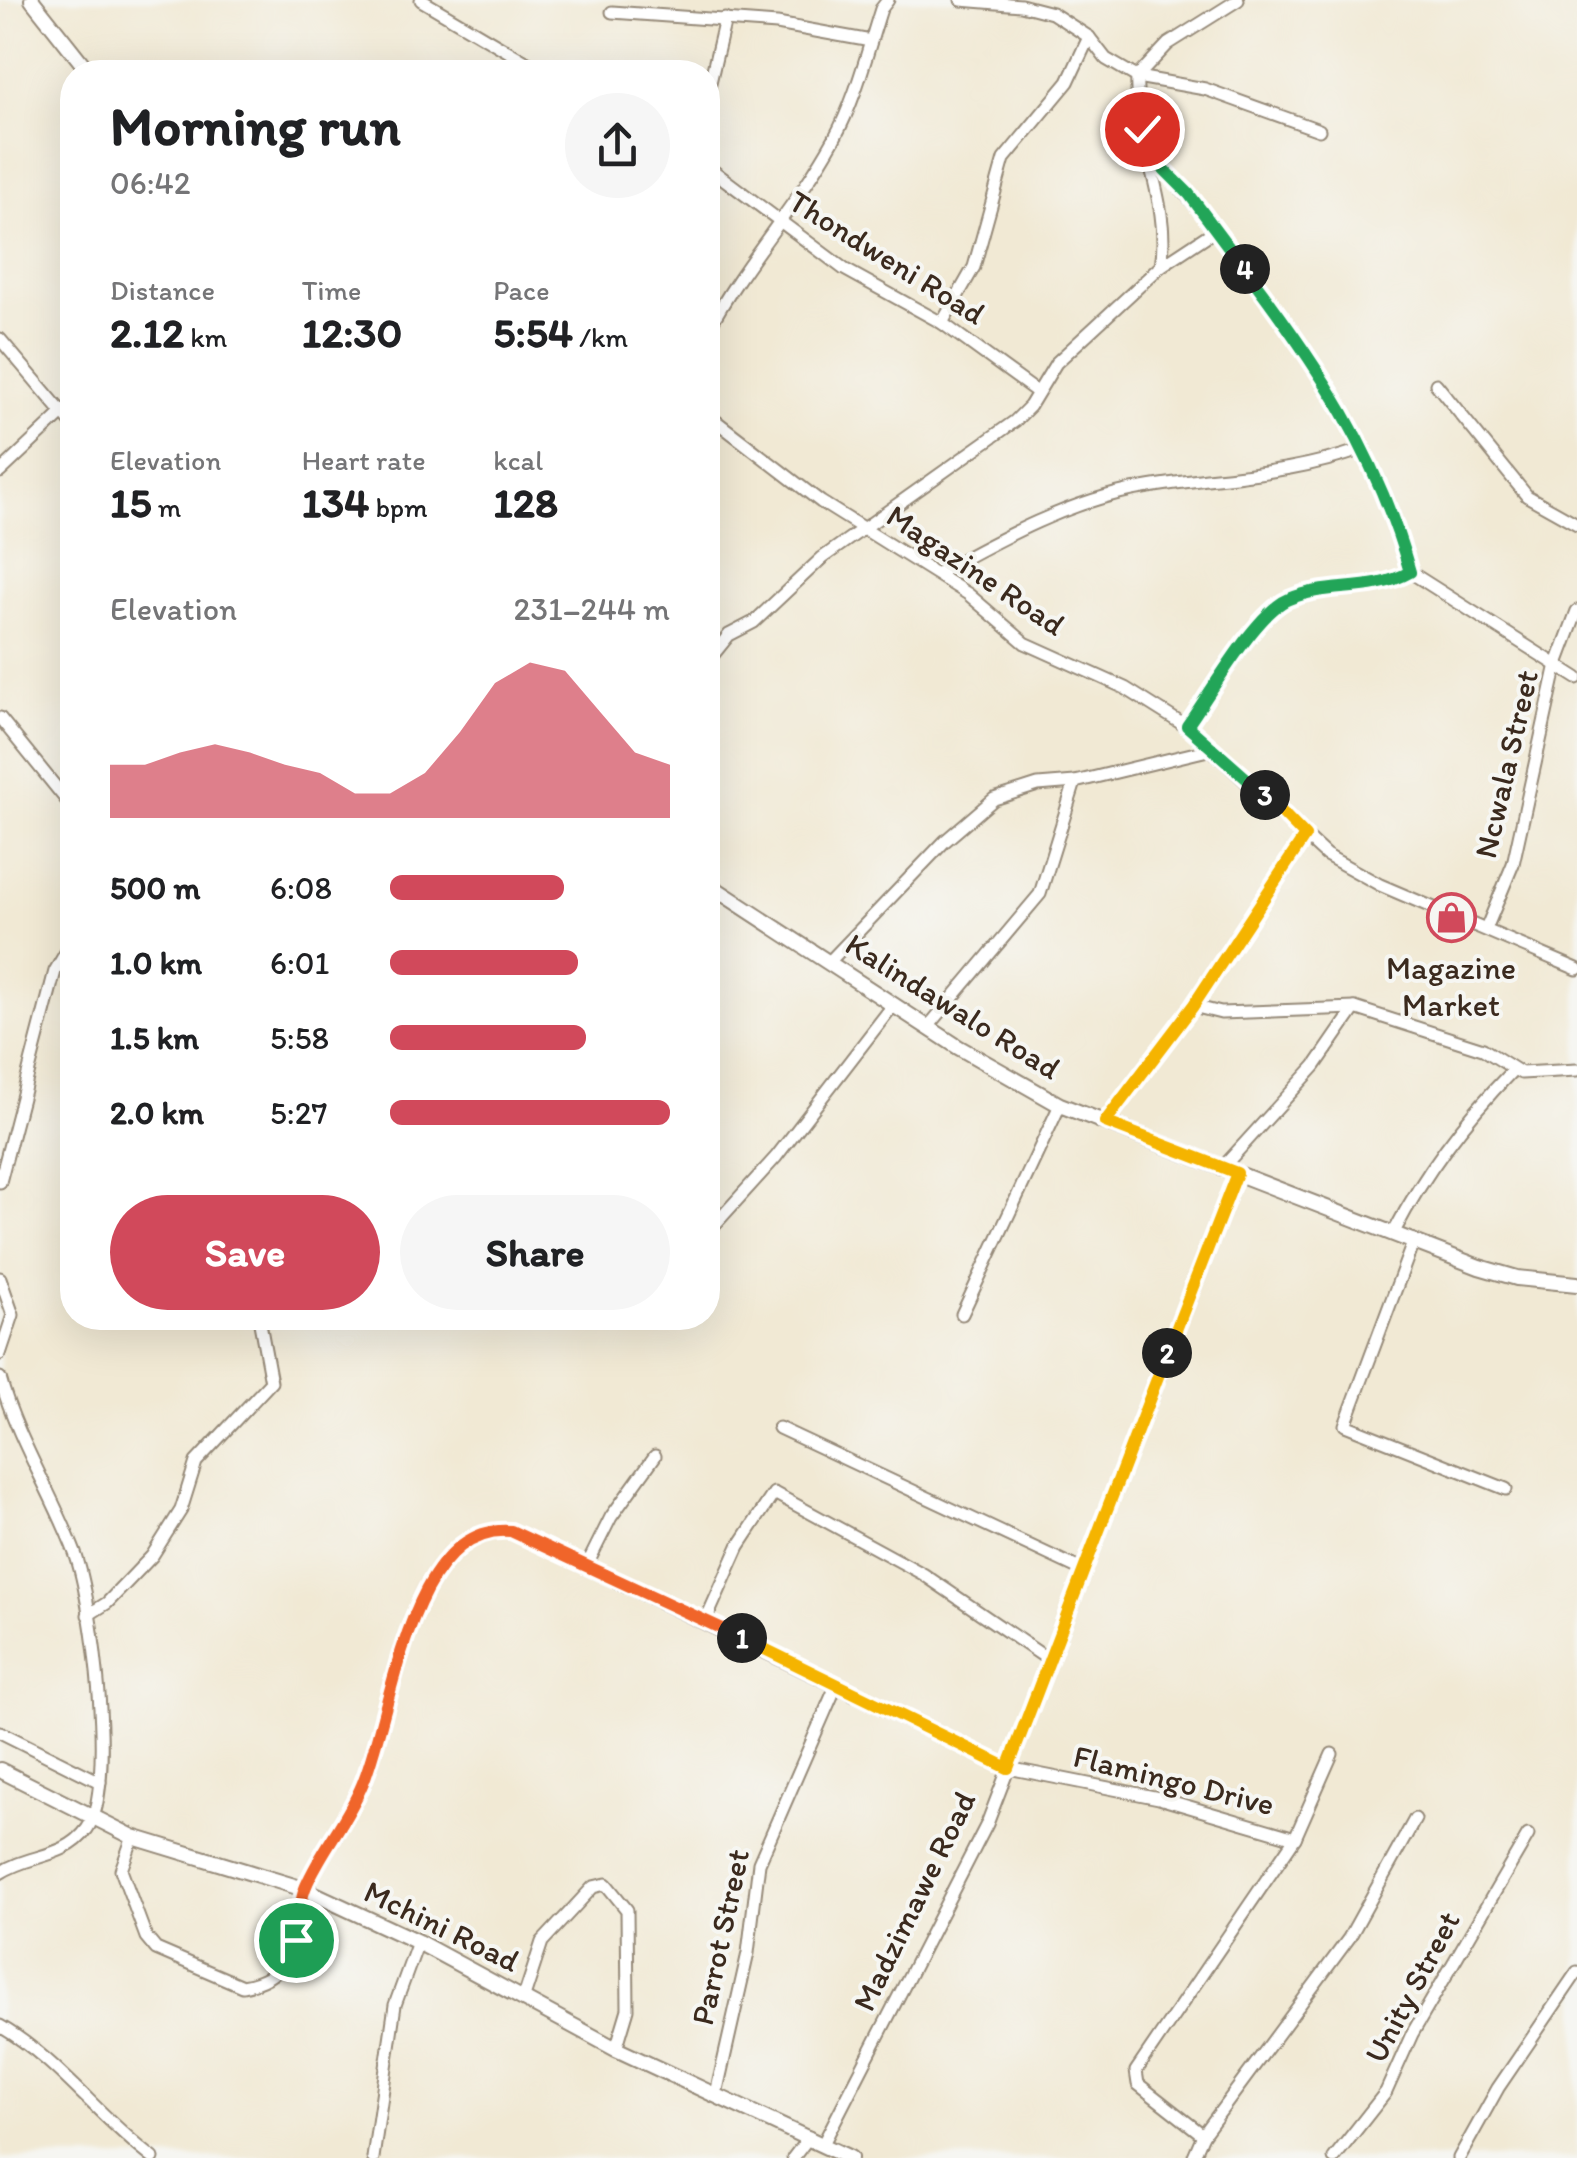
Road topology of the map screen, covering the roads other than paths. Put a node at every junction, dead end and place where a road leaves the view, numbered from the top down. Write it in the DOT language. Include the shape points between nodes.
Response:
graph roads {
  1 [pos="32,0"];
  2 [pos="420,0"];
  3 [pos="888,0"];
  4 [pos="961,0"];
  5 [pos="1238,0"];
  6 [pos="612,12"];
  7 [pos="725,19"];
  8 [pos="1089,37"];
  9 [pos="871,40"];
  10 [pos="80,60"];
  11 [pos="522,60"];
  12 [pos="715,60"];
  13 [pos="1137,77"];
  14 [pos="1319,130"];
  15 [pos="1148,153"];
  16 [pos="720,176"];
  17 [pos="778,222"];
  18 [pos="1214,231"];
  19 [pos="1161,266"];
  20 [pos="720,311"];
  21 [pos="942,323"];
  22 [pos="0,339"];
  23 [pos="1436,384"];
  24 [pos="1037,392"];
  25 [pos="60,403"];
  26 [pos="60,422"];
  27 [pos="720,424"];
  28 [pos="1362,450"];
  29 [pos="0,472"];
  30 [pos="1577,524"];
  31 [pos="862,527"];
  32 [pos="1410,572"];
  33 [pos="938,573"];
  34 [pos="1577,610"];
  35 [pos="720,646"];
  36 [pos="1557,664"];
  37 [pos="1577,678"];
  38 [pos="0,718"];
  39 [pos="1187,726"];
  40 [pos="1212,749"];
  41 [pos="1075,782"];
  42 [pos="60,793"];
  43 [pos="1305,836"];
  44 [pos="720,891"];
  45 [pos="1486,929"];
  46 [pos="830,960"];
  47 [pos="60,962"];
  48 [pos="1577,969"];
  49 [pos="894,1004"];
  50 [pos="1193,1006"];
  51 [pos="1355,1008"];
  52 [pos="928,1027"];
  53 [pos="1512,1070"];
  54 [pos="1577,1070"];
  55 [pos="1060,1105"];
  56 [pos="1105,1122"];
  57 [pos="1230,1169"];
  58 [pos="1,1175"];
  59 [pos="720,1219"];
  60 [pos="1394,1232"];
  61 [pos="1414,1240"];
  62 [pos="0,1278"];
  63 [pos="1577,1284"];
  64 [pos="962,1314"];
  65 [pos="261,1330"];
  66 [pos="0,1354"];
  67 [pos="0,1378"];
  68 [pos="780,1428"];
  69 [pos="655,1456"];
  70 [pos="1506,1489"];
  71 [pos="586,1566"];
  72 [pos="1084,1571"];
  73 [pos="88,1614"];
  74 [pos="706,1622"];
  75 [pos="1049,1660"];
  76 [pos="836,1684"];
  77 [pos="0,1732"];
  78 [pos="1332,1754"];
  79 [pos="1008,1768"];
  80 [pos="0,1770"];
  81 [pos="100,1782"];
  82 [pos="95,1815"];
  83 [pos="1415,1819"];
  84 [pos="1528,1836"];
  85 [pos="133,1837"];
  86 [pos="1295,1838"];
  87 [pos="0,1873"];
  88 [pos="304,1889"];
  89 [pos="418,1942"];
  90 [pos="1577,1972"];
  91 [pos="524,1998"];
  92 [pos="0,2026"];
  93 [pos="616,2049"];
  94 [pos="716,2094"];
  95 [pos="1203,2135"];
  96 [pos="816,2140"];
  97 [pos="153,2158"];
  98 [pos="372,2158"];
  99 [pos="793,2158"];
  100 [pos="850,2158"];
  101 [pos="1193,2158"];
  102 [pos="1334,2158"];
  103 [pos="1460,2158"];
  1 -- 10 [label="street"];
  2 -- 11 [label="street"];
  3 -- 9 [label="street"];
  4 -- 8 [label="street" via="1022,4 1052,13"];
  5 -- 13 [label="street" via="1168,44"];
  6 -- 7 [label="street"];
  7 -- 9 [label="street"];
  7 -- 12 [label="street"];
  8 -- 13 [label="street" via="1106,59"];
  8 -- 21 [label="street" via="1068,82 1004,159 974,267"];
  9 -- 17 [label="street" via="848,111"];
  13 -- 14 [label="street" via="1205,89"];
  13 -- 15 [label="street"];
  15 -- 18 [label="street"];
  15 -- 19 [label="street" via="1160,199"];
  16 -- 17 [label="street, Thondweni Road"];
  17 -- 20 [label="street"];
  17 -- 21 [label="street, Thondweni Road" via="844,269"];
  18 -- 19 [label="street"];
  18 -- 28 [label="street" via="1333,390"];
  19 -- 24 [label="street" via="1056,363"];
  21 -- 24 [label="street, Thondweni Road"];
  22 -- 25 [label="street"];
  23 -- 30 [label="street" via="1527,496"];
  24 -- 31 [label="street" via="1015,420"];
  26 -- 29 [label="street"];
  27 -- 31 [label="street, Magazine Road"];
  28 -- 32 [label="street"];
  28 -- 33 [label="street" via="1308,468 1142,488 1098,500"];
  31 -- 33 [label="street, Magazine Road"];
  31 -- 35 [label="street"];
  32 -- 36 [label="street"];
  32 -- 39 [label="street" via="1381,586 1283,601"];
  33 -- 39 [label="street, Magazine Road" via="1026,642 1125,688"];
  34 -- 36 [label="street, Ncwala Street"];
  36 -- 37 [label="street"];
  36 -- 45 [label="street, Ncwala Street" via="1513,864"];
  38 -- 42 [label="street"];
  39 -- 40 [label="street, Magazine Road"];
  40 -- 41 [label="street"];
  40 -- 43 [label="street, Magazine Road"];
  41 -- 46 [label="street" via="1012,792 981,808"];
  41 -- 52 [label="street" via="1040,894"];
  43 -- 45 [label="street, Magazine Road" via="1380,885"];
  43 -- 50 [label="street"];
  44 -- 46 [label="street, Kalindawalo Road"];
  45 -- 48 [label="street, Magazine Road"];
  46 -- 49 [label="street, Kalindawalo Road"];
  47 -- 58 [label="street"];
  49 -- 52 [label="street, Kalindawalo Road"];
  49 -- 59 [label="street"];
  50 -- 51 [label="street" via="1221,1013"];
  50 -- 56 [label="street"];
  51 -- 53 [label="street" via="1483,1049"];
  51 -- 57 [label="street"];
  52 -- 55 [label="street, Kalindawalo Road"];
  53 -- 54 [label="street"];
  53 -- 60 [label="street" via="1473,1110"];
  55 -- 56 [label="street, Kalindawalo Road"];
  55 -- 64 [label="street"];
  56 -- 57 [label="street, Kalindawalo Road"];
  57 -- 60 [label="street, Kalindawalo Road"];
  57 -- 72 [label="street, Madzimawe Road"];
  60 -- 61 [label="street, Kalindawalo Road"];
  61 -- 63 [label="street, Kalindawalo Road" via="1516,1278"];
  61 -- 70 [label="street" via="1344,1425"];
  62 -- 66 [label="street" via="14,1315"];
  65 -- 73 [label="street" via="268,1388 196,1462 181,1510 152,1556"];
  67 -- 73 [label="street" via="74,1550"];
  68 -- 72 [label="street"];
  69 -- 71 [label="street" via="610,1517"];
  71 -- 74 [label="street, Flamingo Drive"];
  71 -- 88 [label="street, Flamingo Drive" via="496,1530 469,1539 446,1562 416,1607 363,1783"];
  72 -- 75 [label="street, Madzimawe Road"];
  73 -- 81 [label="street" via="102,1734"];
  74 -- 75 [label="street" via="739,1546 774,1493 923,1574"];
  74 -- 76 [label="street, Flamingo Drive"];
  75 -- 79 [label="street, Madzimawe Road"];
  76 -- 79 [label="street, Flamingo Drive"];
  76 -- 94 [label="street, Parrot Street" via="759,1863 748,1953"];
  77 -- 81 [label="street"];
  78 -- 86 [label="street"];
  79 -- 86 [label="street, Flamingo Drive" via="1159,1798"];
  79 -- 96 [label="street, Madzimawe Road" via="987,1824"];
  80 -- 82 [label="street, Mchini Road"];
  81 -- 82 [label="street"];
  82 -- 85 [label="street, Mchini Road"];
  82 -- 87 [label="street" via="61,1851"];
  83 -- 95 [label="street" via="1358,1925"];
  84 -- 102 [label="street, Unity Street" via="1412,2034 1386,2092"];
  85 -- 88 [label="street, Mchini Road"];
  85 -- 88 [label="street" via="120,1865 149,1942 163,1955 238,1985 263,1979 289,1954"];
  86 -- 95 [label="street" via="1136,2071 1138,2084"];
  88 -- 89 [label="street, Mchini Road"];
  89 -- 91 [label="street, Mchini Road"];
  89 -- 98 [label="street" via="394,2004"];
  90 -- 103 [label="street" via="1498,2088"];
  91 -- 93 [label="street, Mchini Road"];
  91 -- 93 [label="street" via="548,1933 592,1887 606,1884 627,1910 628,2009"];
  92 -- 97 [label="street" via="45,2054 110,2126"];
  93 -- 94 [label="street, Mchini Road"];
  94 -- 96 [label="street, Mchini Road"];
  95 -- 101 [label="street"];
  96 -- 99 [label="street, Madzimawe Road"];
  96 -- 100 [label="street, Mchini Road"];
}
